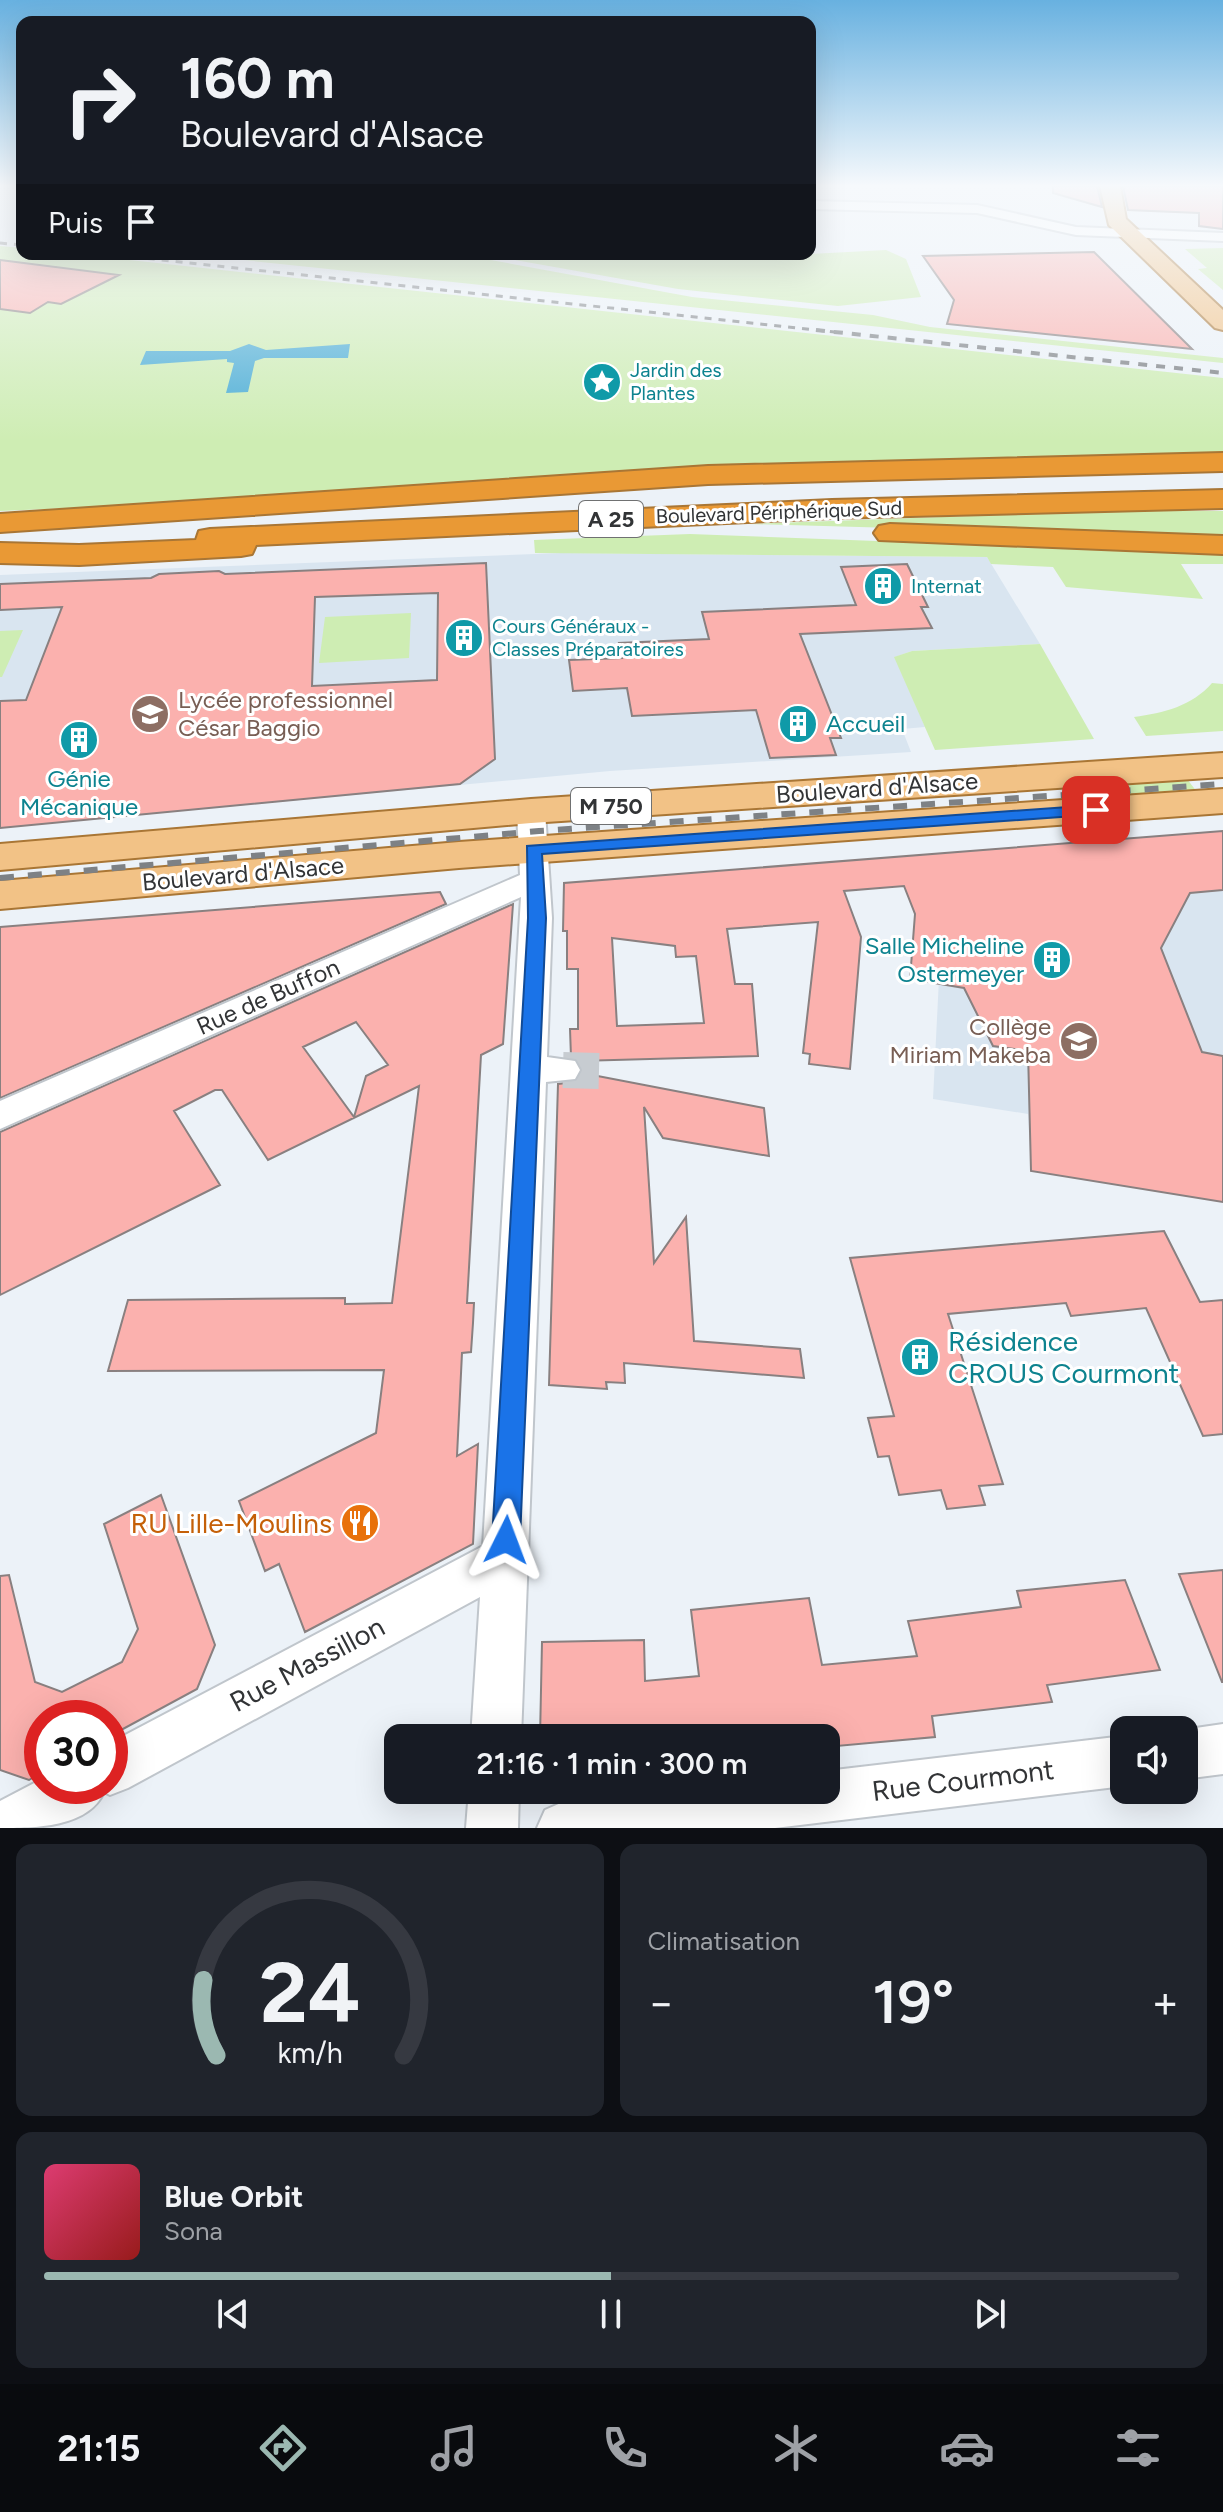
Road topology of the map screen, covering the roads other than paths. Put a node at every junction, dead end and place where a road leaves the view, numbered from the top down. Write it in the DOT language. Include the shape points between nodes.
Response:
graph roads {
  1 [pos="1170,271"];
  2 [pos="1177,271"];
  3 [pos="1223,309"];
  4 [pos="1223,323"];
  5 [pos="1223,462"];
  6 [pos="1223,480"];
  7 [pos="1223,499"];
  8 [pos="0,524"];
  9 [pos="1223,547"];
  10 [pos="0,551"];
  11 [pos="1223,765"];
  12 [pos="1223,801"];
  13 [pos="533,847"];
  14 [pos="0,857"];
  15 [pos="0,895"];
  16 [pos="0,1116"];
  17 [pos="505,1559"];
  18 [pos="497,1724"];
  19 [pos="1223,1749"];
  20 [pos="1198,1752"];
  21 [pos="128,1760"];
  22 [pos="1110,1763"];
  23 [pos="47,1804"];
  24 [pos="493,1804"];
  25 [pos="2,1828"];
  26 [pos="492,1828"];
  27 [pos="563,1828"];
  1 -- 4 [label="main road"];
  2 -- 3 [label="main road"];
  5 -- 8 [label="highway" via="699,476"];
  6 -- 8 [label="highway, Boulevard Périphérique Sud / A 25" via="903,486"];
  7 -- 10 [label="highway, Boulevard Périphérique Sud / A 25" via="832,509"];
  9 -- 10 [label="highway" via="685,527 91,554"];
  11 -- 13 [label="main road, Boulevard d'Alsace / M 750"];
  12 -- 13 [label="main road, Boulevard d'Alsace / M 750"];
  13 -- 14 [label="main road, Boulevard d'Alsace / M 750"];
  13 -- 15 [label="main road, Boulevard d'Alsace / M 750"];
  13 -- 16 [label="street, Rue de Buffon"];
  13 -- 17 [label="street" via="546,1069"];
  17 -- 18 [label="street"];
  17 -- 21 [label="street, Rue Massillon"];
  19 -- 20 [label="street"];
  22 -- 27 [label="street, Rue Courmont"];
  23 -- 25 [label="street"];
  24 -- 26 [label="street"];
}
